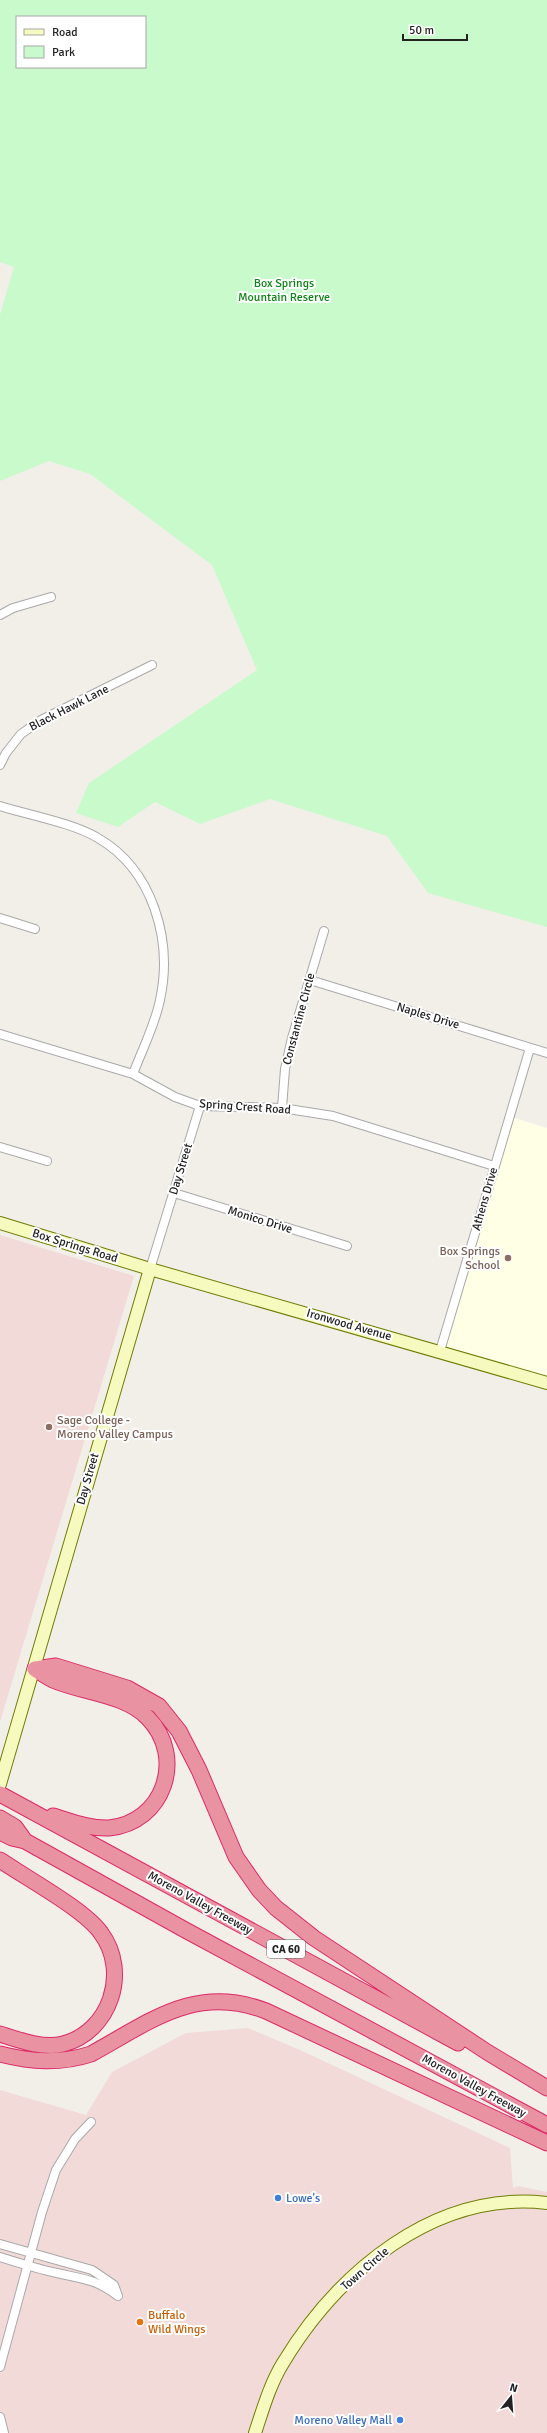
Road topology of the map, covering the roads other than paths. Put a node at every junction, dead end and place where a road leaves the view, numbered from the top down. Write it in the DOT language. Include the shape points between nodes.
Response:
graph roads {
  1 [pos="51,597"];
  2 [pos="0,615"];
  3 [pos="152,665"];
  4 [pos="0,765"];
  5 [pos="0,806"];
  6 [pos="0,918"];
  7 [pos="35,929"];
  8 [pos="324,931"];
  9 [pos="310,980"];
  10 [pos="0,1034"];
  11 [pos="530,1048"];
  12 [pos="547,1053"];
  13 [pos="133,1074"];
  14 [pos="200,1106"];
  15 [pos="282,1108"];
  16 [pos="0,1147"];
  17 [pos="47,1161"];
  18 [pos="494,1166"];
  19 [pos="174,1193"];
  20 [pos="0,1223"];
  21 [pos="347,1246"];
  22 [pos="150,1268"];
  23 [pos="440,1351"];
  24 [pos="547,1383"];
  25 [pos="35,1669"];
  26 [pos="0,1784"];
  27 [pos="0,1794"];
  28 [pos="20,1805"];
  29 [pos="0,1818"];
  30 [pos="13,1834"];
  31 [pos="1,1861"];
  32 [pos="0,2034"];
  33 [pos="0,2054"];
  34 [pos="547,2088"];
  35 [pos="547,2091"];
  36 [pos="91,2122"];
  37 [pos="547,2125"];
  38 [pos="547,2143"];
  39 [pos="547,2203"];
  40 [pos="0,2244"];
  41 [pos="31,2254"];
  42 [pos="0,2257"];
  43 [pos="28,2266"];
  44 [pos="0,2367"];
  45 [pos="0,2417"];
  46 [pos="4,2433"];
  47 [pos="255,2433"];
  1 -- 2 [label="street" via="13,608"];
  3 -- 4 [label="street, Black Hawk Lane" via="41,720 21,734"];
  5 -- 13 [label="street" via="97,837 131,864 149,893 164,951 164,978 160,1002"];
  6 -- 7 [label="street"];
  8 -- 9 [label="street, Constantine Circle"];
  9 -- 11 [label="street, Naples Drive"];
  9 -- 15 [label="street, Constantine Circle" via="287,1062"];
  10 -- 13 [label="street, Spring Crest Road"];
  11 -- 12 [label="street, Naples Drive"];
  11 -- 18 [label="street, Athens Drive"];
  13 -- 14 [label="street, Spring Crest Road" via="176,1097"];
  14 -- 15 [label="street, Spring Crest Road"];
  14 -- 19 [label="street, Day Street"];
  15 -- 18 [label="street, Spring Crest Road" via="333,1116"];
  16 -- 17 [label="street"];
  18 -- 23 [label="street, Athens Drive"];
  19 -- 21 [label="street, Monico Drive"];
  19 -- 22 [label="street, Day Street"];
  20 -- 22 [label="main road, Box Springs Road"];
  22 -- 23 [label="main road, Ironwood Avenue"];
  22 -- 25 [label="main road, Day Street"];
  23 -- 24 [label="main road, Ironwood Avenue"];
  25 -- 26 [label="main road, Day Street"];
  25 -- 28 [label="highway" via="53,1680 137,1708 158,1729 164,1741 167,1772 159,1795 148,1811 139,1818 118,1826 103,1828 86,1825"];
  25 -- 34 [label="highway" via="56,1666 127,1688 159,1706 170,1718 186,1744 236,1857 258,1890 276,1908 314,1938 487,2052"];
  27 -- 28 [label="highway, Moreno Valley Freeway / CA 60"];
  28 -- 35 [label="highway, Moreno Valley Freeway / CA 60"];
  29 -- 30 [label="highway, Moreno Valley Freeway"];
  30 -- 37 [label="highway, Moreno Valley Freeway / CA 60" via="186,1931"];
  31 -- 32 [label="highway" via="65,1903 101,1933 111,1950 114,1984 107,2010 100,2021 71,2041 61,2044 40,2044"];
  33 -- 38 [label="highway" via="47,2062 78,2058 91,2054 181,2007 199,2002 233,2001 266,2011"];
  36 -- 41 [label="street" via="76,2139 56,2170"];
  39 -- 47 [label="main road, Town Circle" via="502,2203 460,2211 421,2227 382,2252 344,2286 313,2319 271,2387"];
  40 -- 41 [label="street"];
  41 -- 43 [label="street"];
  41 -- 43 [label="street" via="92,2270 114,2285 118,2296 86,2278"];
  42 -- 43 [label="street"];
  43 -- 44 [label="street"];
  45 -- 46 [label="street"];
}
